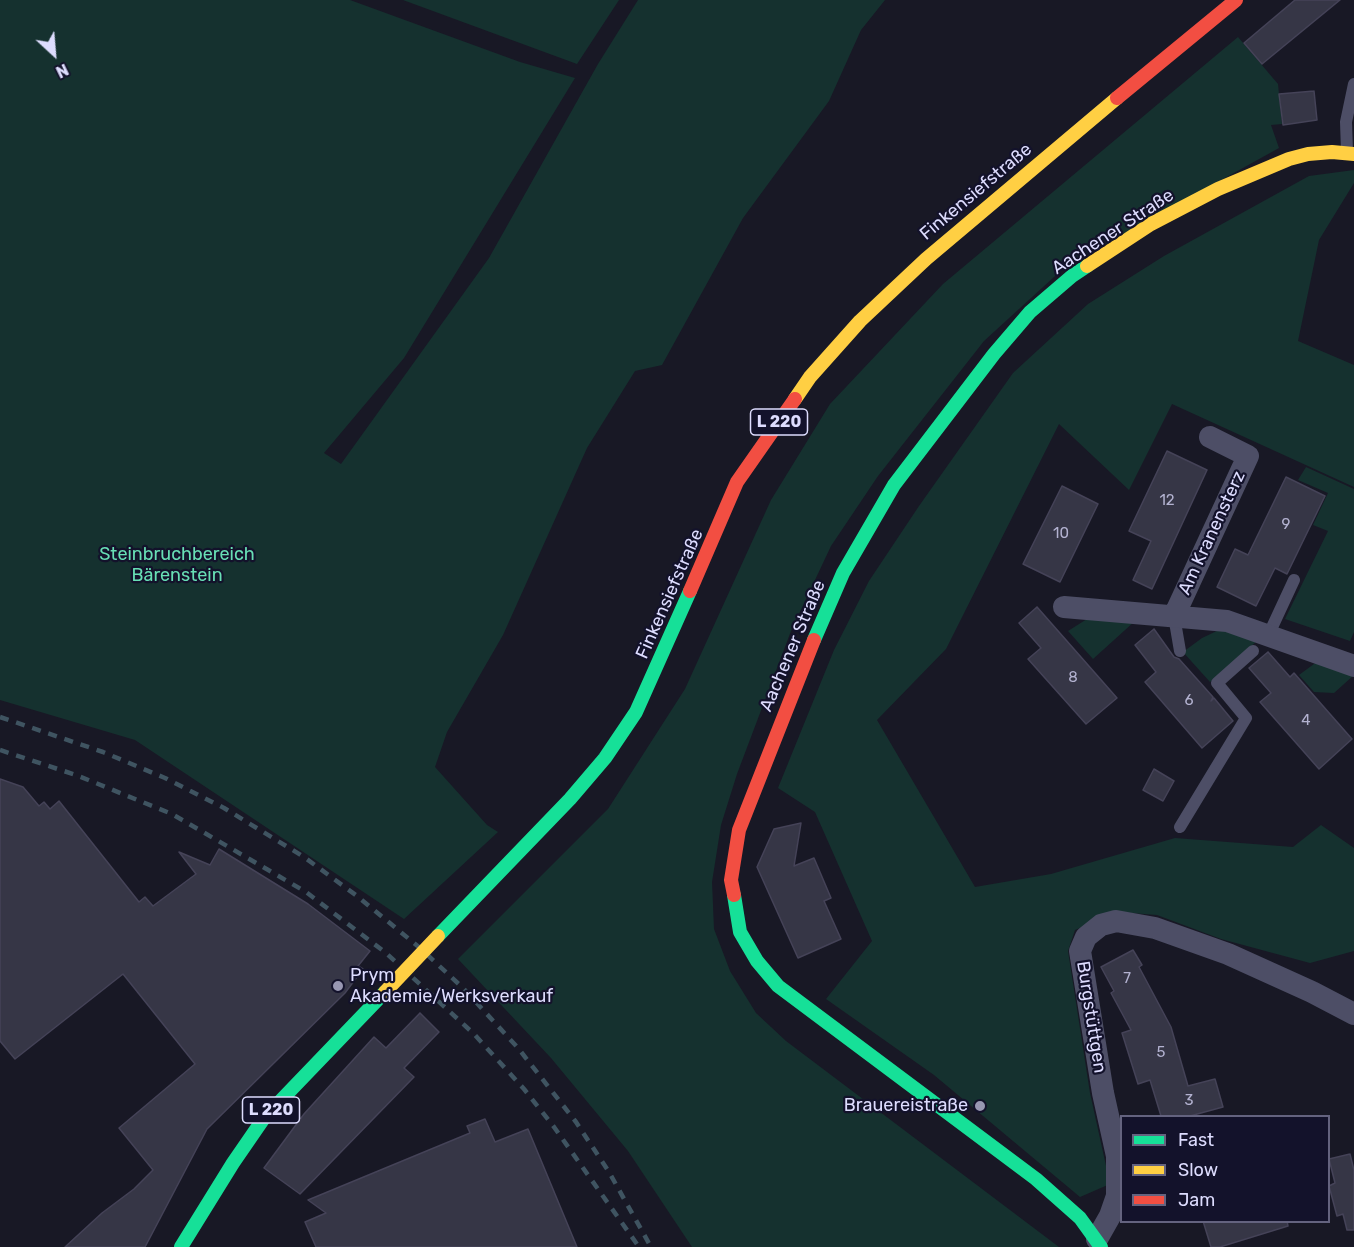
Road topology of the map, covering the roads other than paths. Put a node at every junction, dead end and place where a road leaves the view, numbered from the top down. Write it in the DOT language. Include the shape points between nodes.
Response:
graph roads {
  1 [pos="1236,0"];
  2 [pos="1354,84"];
  3 [pos="1351,154"];
  4 [pos="1210,437"];
  5 [pos="1294,580"];
  6 [pos="1064,607"];
  7 [pos="1174,616"];
  8 [pos="1260,644"];
  9 [pos="1180,651"];
  10 [pos="1354,666"];
  11 [pos="1180,827"];
  12 [pos="1354,1014"];
  13 [pos="1099,1243"];
  14 [pos="181,1247"];
  1 -- 14 [label="main road, Finkensiefstraße / L 220, bridge" via="926,259 860,321 810,377 737,483 636,712 605,758 264,1118"];
  2 -- 3 [label="lane" via="1346,122"];
  3 -- 13 [label="main road, Aachener Straße" via="1332,152 1289,159 1218,189 1151,224 1072,276 1029,312 894,485 843,573 740,830 731,880 740,932 778,986 1036,1179 1080,1218"];
  4 -- 7 [label="street, Am Kranensterz" via="1248,456"];
  5 -- 8 [label="lane"];
  6 -- 7 [label="street, Am Kranensterz"];
  7 -- 8 [label="street, Am Kranensterz" via="1227,621"];
  7 -- 9 [label="lane"];
  8 -- 10 [label="street, Am Kranensterz"];
  8 -- 11 [label="lane" via="1217,683 1246,718"];
  12 -- 13 [label="street, Burgstüttgen" via="1228,954 1155,928 1116,921 1101,925 1086,937 1080,951 1117,1156 1117,1196"];
}
